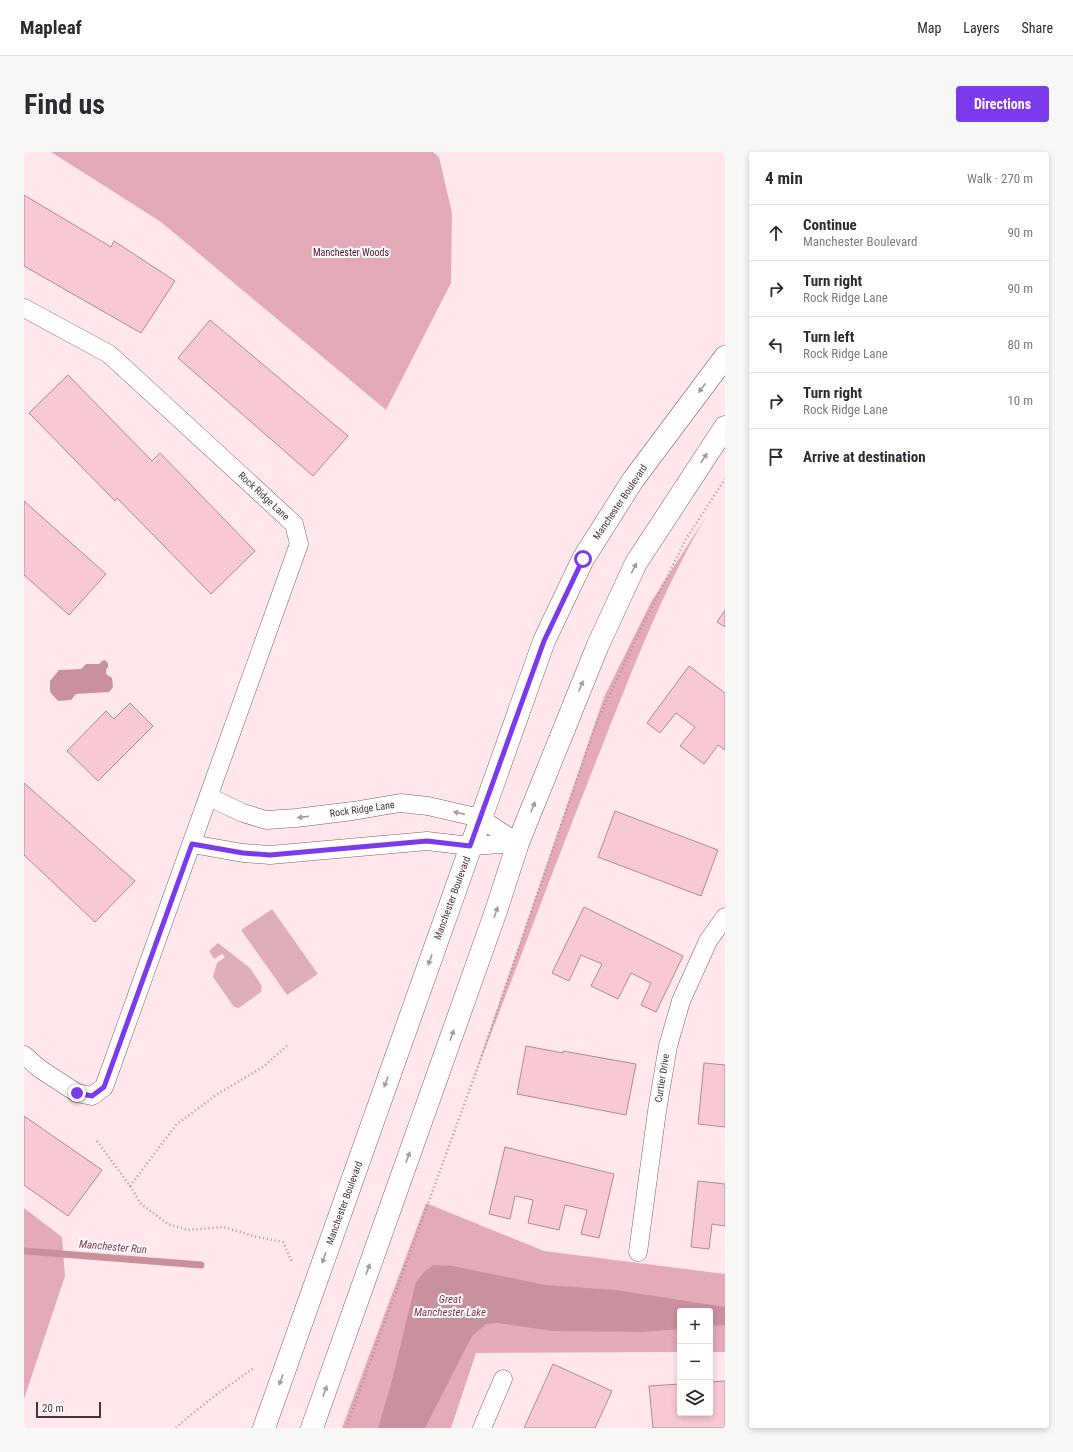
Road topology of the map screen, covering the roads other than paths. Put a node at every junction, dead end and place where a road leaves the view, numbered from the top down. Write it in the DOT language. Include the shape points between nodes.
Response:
graph roads {
  1 [pos="24,308"];
  2 [pos="725,357"];
  3 [pos="725,427"];
  4 [pos="208,797"];
  5 [pos="480,818"];
  6 [pos="518,843"];
  7 [pos="192,844"];
  8 [pos="470,846"];
  9 [pos="725,917"];
  10 [pos="24,1055"];
  11 [pos="638,1252"];
  12 [pos="503,1379"];
  13 [pos="264,1428"];
  14 [pos="312,1428"];
  15 [pos="482,1428"];
  1 -- 4 [label="street, Rock Ridge Lane" via="109,354 294,524 299,544"];
  2 -- 5 [label="main road, Manchester Boulevard, one-way" via="633,480 583,559 544,641"];
  6 -- 3 [label="main road, one-way" via="598,645 636,563"];
  5 -- 4 [label="street, Rock Ridge Lane, one-way" via="428,806 400,803 353,811 266,820"];
  4 -- 7 [label="street, Rock Ridge Lane"];
  5 -- 6 [label="street, Rock Ridge Lane"];
  5 -- 8 [label="main road, Manchester Boulevard"];
  6 -- 8 [label="street"];
  14 -- 6 [label="main road, one-way"];
  7 -- 8 [label="street" via="270,855 427,841"];
  7 -- 10 [label="street, Rock Ridge Lane" via="104,1087 92,1096 77,1093 40,1069"];
  8 -- 13 [label="main road, Manchester Boulevard, one-way"];
  9 -- 11 [label="street, Curtier Drive" via="708,941 681,1000 668,1046"];
  12 -- 15 [label="street"];
}
